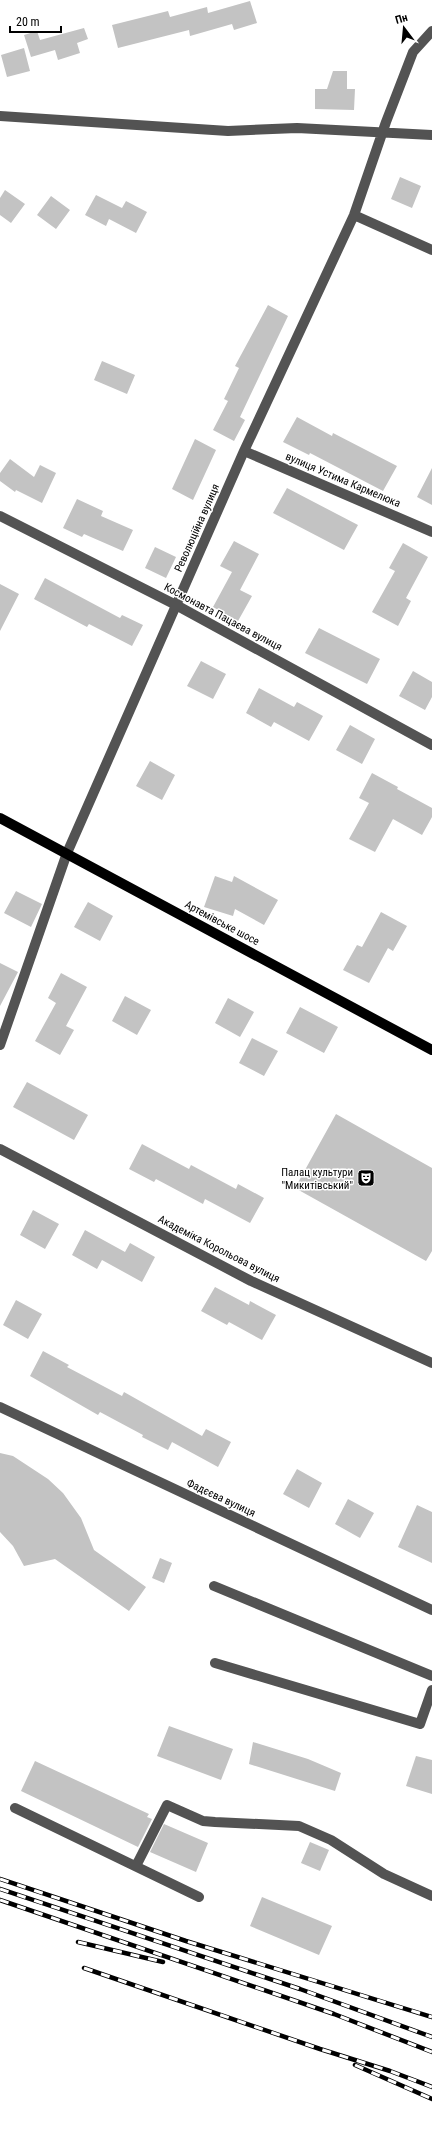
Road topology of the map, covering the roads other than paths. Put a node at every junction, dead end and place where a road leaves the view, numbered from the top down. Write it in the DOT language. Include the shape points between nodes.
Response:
graph roads {
  1 [pos="432,31"];
  2 [pos="0,116"];
  3 [pos="382,132"];
  4 [pos="432,135"];
  5 [pos="354,215"];
  6 [pos="432,250"];
  7 [pos="244,451"];
  8 [pos="0,516"];
  9 [pos="432,532"];
  10 [pos="176,605"];
  11 [pos="432,745"];
  12 [pos="0,818"];
  13 [pos="67,853"];
  14 [pos="0,1045"];
  15 [pos="432,1050"];
  16 [pos="0,1149"];
  17 [pos="432,1363"];
  18 [pos="0,1407"];
  19 [pos="214,1586"];
  20 [pos="432,1610"];
  21 [pos="215,1663"];
  22 [pos="432,1676"];
  23 [pos="431,1694"];
  24 [pos="15,1808"];
  25 [pos="136,1866"];
  26 [pos="199,1896"];
  27 [pos="432,1896"];
  1 -- 3 [label="street, Революційна вулиця" via="413,52"];
  2 -- 3 [label="street" via="228,131 297,128"];
  3 -- 4 [label="street"];
  3 -- 5 [label="street, Революційна вулиця"];
  5 -- 6 [label="street"];
  5 -- 7 [label="street, Революційна вулиця"];
  7 -- 9 [label="street, вулиця Устима Кармелюка"];
  7 -- 10 [label="street, Революційна вулиця"];
  8 -- 10 [label="street, Космонавта Пацаєва вулиця"];
  10 -- 11 [label="street, Космонавта Пацаєва вулиця"];
  10 -- 13 [label="street, Революційна вулиця"];
  12 -- 13 [label="main road, Артемівське шосе"];
  13 -- 14 [label="street, Революційна вулиця"];
  13 -- 15 [label="main road, Артемівське шосе"];
  16 -- 17 [label="street, Академіка Корольова вулиця" via="251,1281"];
  18 -- 20 [label="street, Фадєєва вулиця"];
  19 -- 22 [label="street"];
  21 -- 23 [label="street" via="420,1724"];
  24 -- 25 [label="street"];
  25 -- 26 [label="street"];
  25 -- 27 [label="street" via="167,1804 209,1822 299,1826 331,1840 384,1874"];
}
